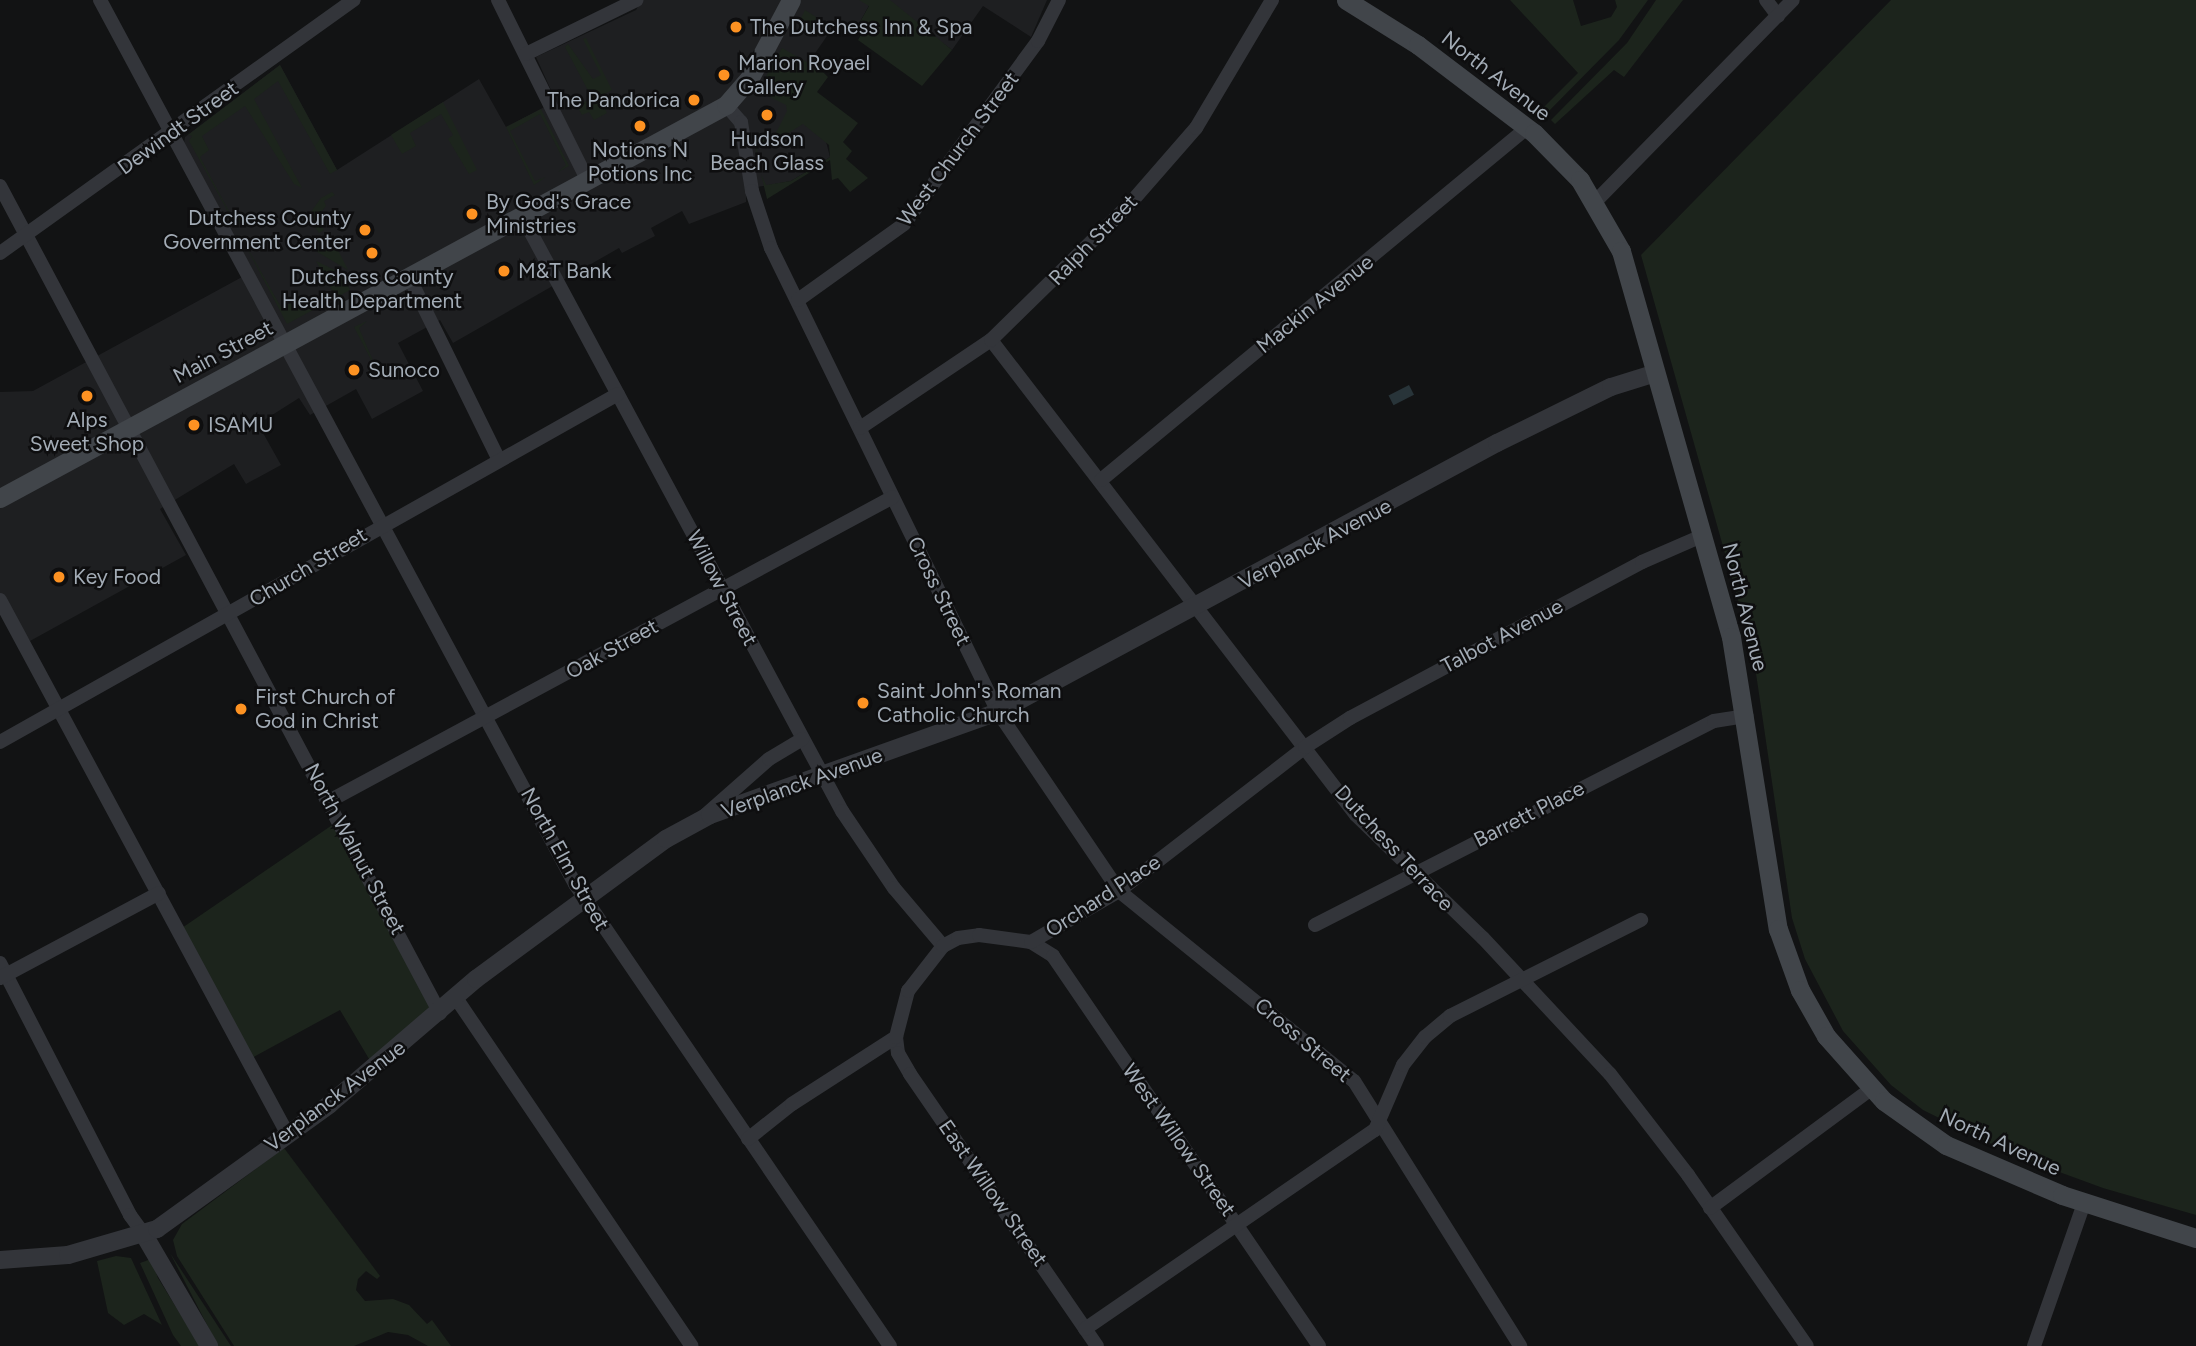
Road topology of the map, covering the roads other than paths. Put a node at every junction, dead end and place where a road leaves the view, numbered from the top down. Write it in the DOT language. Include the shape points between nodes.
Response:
graph roads {
  1 [pos="100,0"];
  2 [pos="354,0"];
  3 [pos="498,0"];
  4 [pos="635,0"];
  5 [pos="791,0"];
  6 [pos="1059,0"];
  7 [pos="1272,0"];
  8 [pos="1346,0"];
  9 [pos="1766,0"];
  10 [pos="1793,0"];
  11 [pos="1778,16"];
  12 [pos="526,54"];
  13 [pos="726,105"];
  14 [pos="1527,128"];
  15 [pos="172,134"];
  16 [pos="588,181"];
  17 [pos="0,186"];
  18 [pos="1594,203"];
  19 [pos="522,216"];
  20 [pos="25,234"];
  21 [pos="0,253"];
  22 [pos="409,277"];
  23 [pos="798,300"];
  24 [pos="991,340"];
  25 [pos="284,345"];
  26 [pos="1656,373"];
  27 [pos="618,394"];
  28 [pos="860,428"];
  29 [pos="128,429"];
  30 [pos="499,460"];
  31 [pos="1101,480"];
  32 [pos="893,497"];
  33 [pos="0,498"];
  34 [pos="383,523"];
  35 [pos="1704,535"];
  36 [pos="722,590"];
  37 [pos="0,600"];
  38 [pos="1199,606"];
  39 [pos="230,614"];
  40 [pos="60,711"];
  41 [pos="998,712"];
  42 [pos="1747,716"];
  43 [pos="487,717"];
  44 [pos="802,739"];
  45 [pos="0,742"];
  46 [pos="1305,747"];
  47 [pos="823,776"];
  48 [pos="331,800"];
  49 [pos="699,821"];
  50 [pos="1413,873"];
  51 [pos="1119,891"];
  52 [pos="159,893"];
  53 [pos="584,899"];
  54 [pos="1641,920"];
  55 [pos="1315,925"];
  56 [pos="1031,942"];
  57 [pos="943,946"];
  58 [pos="2,972"];
  59 [pos="1521,979"];
  60 [pos="456,998"];
  61 [pos="440,1013"];
  62 [pos="896,1037"];
  63 [pos="1871,1089"];
  64 [pos="1382,1122"];
  65 [pos="287,1133"];
  66 [pos="748,1139"];
  67 [pos="2084,1203"];
  68 [pos="1710,1208"];
  69 [pos="1235,1222"];
  70 [pos="143,1233"];
  71 [pos="2196,1238"];
  72 [pos="0,1260"];
  73 [pos="1086,1329"];
  74 [pos="209,1346"];
  75 [pos="692,1346"];
  76 [pos="890,1346"];
  77 [pos="1097,1346"];
  78 [pos="1319,1346"];
  79 [pos="1520,1346"];
  80 [pos="1807,1346"];
  81 [pos="2034,1346"];
  1 -- 15 [label="street, North Elm Street"];
  2 -- 15 [label="street, Dewindt Street"];
  3 -- 12 [label="street"];
  4 -- 12 [label="street"];
  5 -- 13 [label="main road, Main Street" via="749,79"];
  6 -- 23 [label="street, West Church Street" via="1038,41 904,224"];
  7 -- 24 [label="street, Ralph Street" via="1177,152"];
  8 -- 14 [label="main road, North Avenue" via="1418,45"];
  9 -- 11 [label="street"];
  10 -- 11 [label="street"];
  11 -- 18 [label="street"];
  12 -- 16 [label="street"];
  13 -- 16 [label="main road, Main Street"];
  13 -- 23 [label="street, Cross Street" via="741,122 752,191 771,248"];
  14 -- 18 [label="main road, North Avenue" via="1580,180"];
  14 -- 31 [label="street, Mackin Avenue"];
  15 -- 20 [label="street, Dewindt Street"];
  15 -- 25 [label="street, North Elm Street"];
  16 -- 19 [label="main road, Main Street"];
  17 -- 20 [label="street, North Walnut Street"];
  18 -- 26 [label="main road, North Avenue" via="1629,271"];
  19 -- 22 [label="main road, Main Street"];
  19 -- 27 [label="street, Willow Street"];
  20 -- 21 [label="street, Dewindt Street"];
  20 -- 29 [label="street, North Walnut Street"];
  22 -- 25 [label="main road, Main Street"];
  22 -- 30 [label="street"];
  23 -- 28 [label="street, Cross Street"];
  24 -- 28 [label="street, Ralph Street"];
  24 -- 31 [label="street, Dutchess Terrace"];
  25 -- 29 [label="main road, Main Street"];
  25 -- 34 [label="street, North Elm Street"];
  26 -- 35 [label="main road, North Avenue"];
  26 -- 38 [label="street, Verplanck Avenue" via="1611,387 1497,443"];
  27 -- 30 [label="street, Church Street"];
  27 -- 36 [label="street, Willow Street"];
  28 -- 32 [label="street, Cross Street"];
  29 -- 33 [label="main road, Main Street"];
  29 -- 39 [label="street, North Walnut Street"];
  30 -- 34 [label="street, Church Street"];
  31 -- 38 [label="street, Dutchess Terrace"];
  32 -- 36 [label="street, Oak Street"];
  32 -- 41 [label="street, Cross Street"];
  34 -- 39 [label="street, Church Street"];
  34 -- 43 [label="street, North Elm Street"];
  35 -- 42 [label="main road, North Avenue"];
  35 -- 46 [label="street, Talbot Avenue" via="1642,562 1494,640"];
  36 -- 43 [label="street, Oak Street"];
  36 -- 44 [label="street, Willow Street"];
  37 -- 40 [label="street"];
  38 -- 41 [label="street, Verplanck Avenue"];
  38 -- 46 [label="street, Dutchess Terrace"];
  39 -- 40 [label="street, Church Street"];
  39 -- 48 [label="street, North Walnut Street"];
  40 -- 45 [label="street, Church Street"];
  40 -- 52 [label="street"];
  41 -- 47 [label="street, Verplanck Avenue"];
  41 -- 51 [label="street, Cross Street"];
  42 -- 50 [label="street, Barrett Place" via="1714,721"];
  42 -- 63 [label="main road, North Avenue" via="1768,874 1783,945 1817,1022"];
  43 -- 48 [label="street, Oak Street"];
  43 -- 53 [label="street, North Elm Street"];
  44 -- 47 [label="street, Willow Street"];
  44 -- 49 [label="street" via="769,759"];
  46 -- 50 [label="street, Dutchess Terrace" via="1356,815"];
  46 -- 51 [label="street, Orchard Place"];
  47 -- 49 [label="street, Verplanck Avenue"];
  47 -- 57 [label="street, Willow Street" via="894,888"];
  48 -- 61 [label="street, North Walnut Street"];
  49 -- 53 [label="street, Verplanck Avenue" via="666,839"];
  50 -- 55 [label="street, Barrett Place"];
  50 -- 59 [label="street, Dutchess Terrace"];
  51 -- 56 [label="street, Orchard Place"];
  51 -- 64 [label="street, Cross Street" via="1322,1051 1354,1081"];
  52 -- 58 [label="street"];
  52 -- 65 [label="street"];
  53 -- 60 [label="street, Verplanck Avenue"];
  53 -- 66 [label="street, North Elm Street"];
  54 -- 59 [label="street"];
  56 -- 57 [label="street, Orchard Place" via="979,935 958,937"];
  56 -- 69 [label="street, West Willow Street" via="1053,956"];
  57 -- 62 [label="street" via="908,991"];
  58 -- 70 [label="street"];
  59 -- 64 [label="street" via="1450,1016 1425,1037 1403,1065"];
  59 -- 68 [label="street, Dutchess Terrace" via="1610,1074"];
  60 -- 61 [label="street, Verplanck Avenue"];
  60 -- 75 [label="street"];
  61 -- 65 [label="street, Verplanck Avenue"];
  62 -- 66 [label="street"];
  62 -- 73 [label="street, East Willow Street" via="910,1074"];
  63 -- 67 [label="main road, North Avenue" via="1912,1125 1946,1145"];
  63 -- 68 [label="street"];
  64 -- 69 [label="street"];
  64 -- 79 [label="street, Cross Street"];
  65 -- 70 [label="street, Verplanck Avenue" via="157,1229"];
  66 -- 76 [label="street, North Elm Street"];
  67 -- 71 [label="main road, North Avenue"];
  67 -- 81 [label="street"];
  68 -- 80 [label="street, Dutchess Terrace"];
  69 -- 73 [label="street"];
  69 -- 78 [label="street, West Willow Street"];
  70 -- 72 [label="street, Verplanck Avenue" via="68,1255"];
  70 -- 74 [label="street"];
  73 -- 77 [label="street, East Willow Street"];
}
